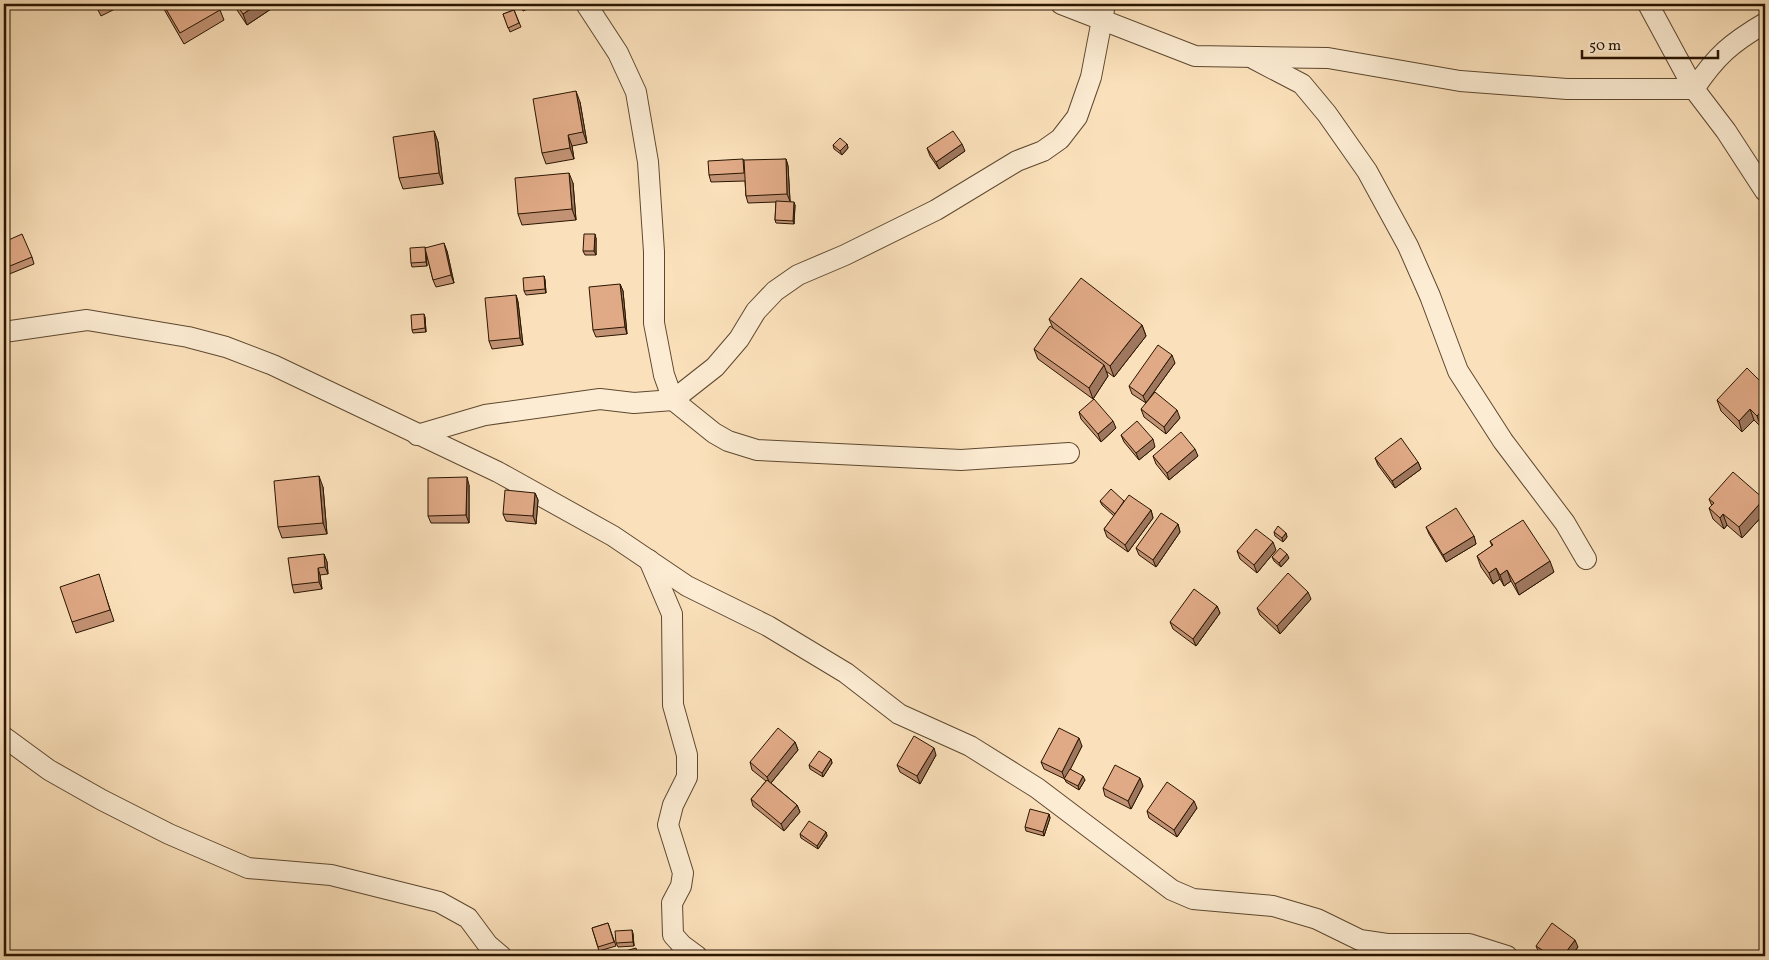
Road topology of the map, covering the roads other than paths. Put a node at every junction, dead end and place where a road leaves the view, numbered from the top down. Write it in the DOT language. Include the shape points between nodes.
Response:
graph roads {
  1 [pos="586,4"];
  2 [pos="1061,4"];
  3 [pos="1648,4"];
  4 [pos="1104,12"];
  5 [pos="1765,23"];
  6 [pos="1251,57"];
  7 [pos="1694,89"];
  8 [pos="1765,191"];
  9 [pos="4,332"];
  10 [pos="673,400"];
  11 [pos="417,435"];
  12 [pos="1068,453"];
  13 [pos="1586,559"];
  14 [pos="649,560"];
  15 [pos="4,737"];
  16 [pos="501,956"];
  17 [pos="697,956"];
  18 [pos="1507,956"];
  1 -- 10 [label="street" via="618,53 636,92 648,162 654,252 654,323 664,375"];
  2 -- 4 [label="street"];
  3 -- 7 [label="street"];
  4 -- 6 [label="street" via="1195,56"];
  4 -- 10 [label="street" via="1091,77 1077,118 1060,139 936,210 798,275 776,291 756,312 739,339 715,366"];
  5 -- 7 [label="street" via="1714,60"];
  6 -- 7 [label="street" via="1328,58 1460,81 1567,89"];
  6 -- 13 [label="street" via="1302,84 1367,171 1408,246 1458,371 1503,441 1565,523"];
  7 -- 8 [label="street"];
  9 -- 11 [label="street" via="86,320 188,337 273,365"];
  10 -- 11 [label="street" via="634,403 600,399 485,416"];
  10 -- 12 [label="street" via="728,441 757,450 960,460"];
  11 -- 14 [label="street" via="498,472 613,536"];
  14 -- 17 [label="street" via="672,614 673,706 687,755 687,777 673,805 668,825 683,873 681,886 672,903 674,935"];
  14 -- 18 [label="street" via="687,586 768,626 846,672 899,714 970,746 1036,788 1172,890 1193,899 1273,906 1317,920 1360,940 1386,944 1469,944"];
  15 -- 16 [label="street" via="50,770 102,800 169,834 248,868 331,875 439,902 468,918 488,946"];
}
